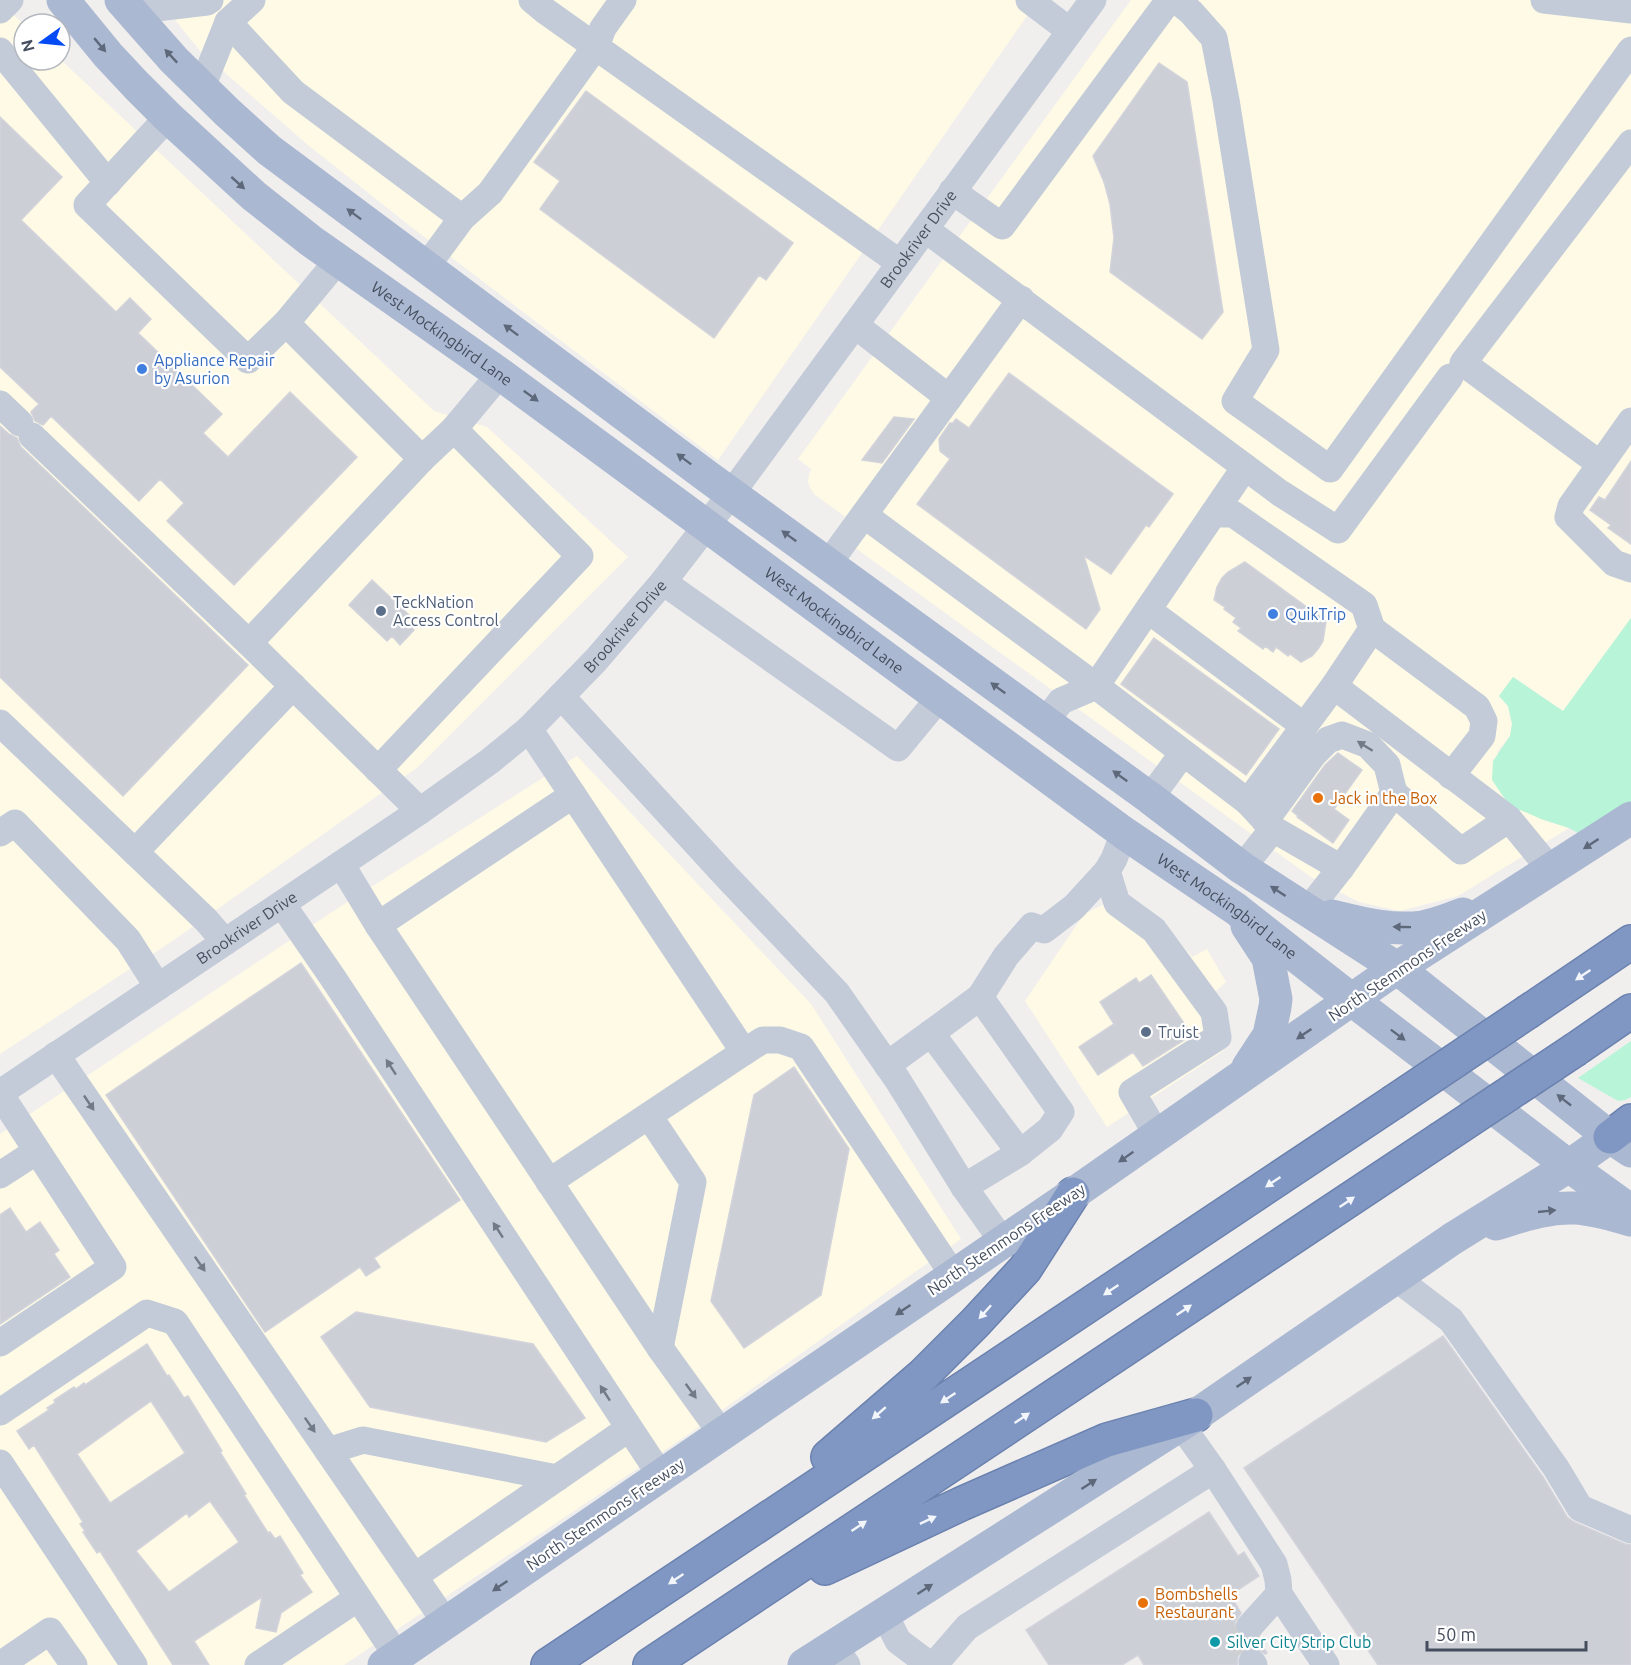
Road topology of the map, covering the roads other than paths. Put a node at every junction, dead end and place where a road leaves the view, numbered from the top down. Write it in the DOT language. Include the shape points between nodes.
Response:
graph roads {
  1 [pos="10,0"];
  2 [pos="63,0"];
  3 [pos="210,0"];
  4 [pos="252,0"];
  5 [pos="532,0"];
  6 [pos="623,0"];
  7 [pos="1029,0"];
  8 [pos="1093,0"];
  9 [pos="1169,0"];
  10 [pos="1176,0"];
  11 [pos="1544,0"];
  12 [pos="126,6"];
  13 [pos="0,10"];
  14 [pos="1631,10"];
  15 [pos="228,22"];
  16 [pos="1070,31"];
  17 [pos="596,46"];
  18 [pos="1631,50"];
  19 [pos="0,51"];
  20 [pos="202,87"];
  21 [pos="168,117"];
  22 [pos="1631,143"];
  23 [pos="108,183"];
  24 [pos="952,191"];
  25 [pos="462,218"];
  26 [pos="925,229"];
  27 [pos="339,259"];
  28 [pos="900,263"];
  29 [pos="426,267"];
  30 [pos="1021,299"];
  31 [pos="286,322"];
  32 [pos="855,325"];
  33 [pos="501,374"];
  34 [pos="1450,377"];
  35 [pos="949,398"];
  36 [pos="0,404"];
  37 [pos="1631,421"];
  38 [pos="454,429"];
  39 [pos="422,459"];
  40 [pos="1600,464"];
  41 [pos="1245,467"];
  42 [pos="731,494"];
  43 [pos="864,514"];
  44 [pos="1213,514"];
  45 [pos="707,525"];
  46 [pos="828,564"];
  47 [pos="1631,569"];
  48 [pos="663,582"];
  49 [pos="1148,610"];
  50 [pos="1372,629"];
  51 [pos="249,644"];
  52 [pos="1096,686"];
  53 [pos="293,687"];
  54 [pos="1334,687"];
  55 [pos="561,696"];
  56 [pos="940,697"];
  57 [pos="1045,722"];
  58 [pos="0,723"];
  59 [pos="1304,726"];
  60 [pos="529,729"];
  61 [pos="1183,753"];
  62 [pos="378,771"];
  63 [pos="1451,776"];
  64 [pos="1394,793"];
  65 [pos="573,795"];
  66 [pos="1150,798"];
  67 [pos="420,811"];
  68 [pos="1262,817"];
  69 [pos="1631,818"];
  70 [pos="1509,819"];
  71 [pos="5,821"];
  72 [pos="1125,833"];
  73 [pos="135,852"];
  74 [pos="341,864"];
  75 [pos="1242,868"];
  76 [pos="1341,868"];
  77 [pos="1551,870"];
  78 [pos="1107,871"];
  79 [pos="1517,892"];
  80 [pos="282,904"];
  81 [pos="1236,909"];
  82 [pos="1311,912"];
  83 [pos="378,925"];
  84 [pos="225,942"];
  85 [pos="1631,942"];
  86 [pos="1397,968"];
  87 [pos="158,987"];
  88 [pos="980,997"];
  89 [pos="1352,1000"];
  90 [pos="1631,1011"];
  91 [pos="931,1033"];
  92 [pos="744,1052"];
  93 [pos="56,1055"];
  94 [pos="887,1065"];
  95 [pos="1244,1075"];
  96 [pos="0,1094"];
  97 [pos="649,1116"];
  98 [pos="1157,1135"];
  99 [pos="1624,1136"];
  100 [pos="37,1151"];
  101 [pos="1020,1153"];
  102 [pos="1569,1166"];
  103 [pos="0,1175"];
  104 [pos="549,1182"];
  105 [pos="964,1186"];
  106 [pos="1072,1194"];
  107 [pos="1631,1211"];
  108 [pos="1631,1220"];
  109 [pos="1452,1239"];
  110 [pos="1003,1242"];
  111 [pos="954,1276"];
  112 [pos="1396,1278"];
  113 [pos="0,1343"];
  114 [pos="660,1348"];
  115 [pos="0,1412"];
  116 [pos="1188,1420"];
  117 [pos="628,1429"];
  118 [pos="722,1434"];
  119 [pos="328,1451"];
  120 [pos="0,1463"];
  121 [pos="1213,1470"];
  122 [pos="661,1476"];
  123 [pos="557,1478"];
  124 [pos="1631,1530"];
  125 [pos="725,1546"];
  126 [pos="415,1576"];
  127 [pos="1279,1594"];
  128 [pos="358,1598"];
  129 [pos="885,1615"];
  130 [pos="723,1616"];
  131 [pos="446,1623"];
  132 [pos="1250,1626"];
  133 [pos="841,1655"];
  134 [pos="391,1661"];
  135 [pos="0,1665"];
  136 [pos="74,1665"];
  137 [pos="135,1665"];
  138 [pos="258,1665"];
  139 [pos="548,1665"];
  140 [pos="650,1665"];
  141 [pos="804,1665"];
  142 [pos="932,1665"];
  143 [pos="1326,1665"];
  1 -- 13 [label="street"];
  2 -- 21 [label="main road, West Mockingbird Lane, one-way" via="108,55"];
  3 -- 12 [label="street"];
  4 -- 15 [label="street"];
  5 -- 17 [label="street"];
  6 -- 17 [label="street" via="603,28"];
  7 -- 16 [label="street"];
  8 -- 16 [label="street, Brookriver Drive"];
  9 -- 24 [label="street" via="1002,226"];
  10 -- 18 [label="street" via="1214,38 1266,350 1235,401 1330,469"];
  11 -- 14 [label="street"];
  20 -- 12 [label="main road, one-way"];
  15 -- 20 [label="street"];
  15 -- 25 [label="street" via="293,92"];
  16 -- 24 [label="street, Brookriver Drive"];
  17 -- 25 [label="street" via="490,193"];
  17 -- 28 [label="street"];
  19 -- 23 [label="street"];
  29 -- 20 [label="main road, one-way" via="269,150"];
  21 -- 23 [label="street"];
  21 -- 27 [label="main road, West Mockingbird Lane, one-way" via="254,196"];
  22 -- 40 [label="street" via="1463,363"];
  23 -- 31 [label="street" via="87,205 248,360"];
  24 -- 26 [label="street, Brookriver Drive"];
  25 -- 29 [label="street"];
  26 -- 28 [label="street, Brookriver Drive"];
  26 -- 30 [label="street"];
  27 -- 31 [label="street"];
  27 -- 33 [label="main road, West Mockingbird Lane"];
  28 -- 32 [label="street, Brookriver Drive"];
  42 -- 29 [label="main road, one-way"];
  30 -- 35 [label="street"];
  30 -- 41 [label="street"];
  31 -- 39 [label="street"];
  32 -- 35 [label="street"];
  32 -- 42 [label="street, Brookriver Drive"];
  33 -- 38 [label="street"];
  33 -- 45 [label="main road, West Mockingbird Lane, one-way"];
  34 -- 41 [label="street" via="1338,530"];
  35 -- 43 [label="street"];
  36 -- 51 [label="street"];
  37 -- 40 [label="street"];
  38 -- 39 [label="street"];
  38 -- 62 [label="street" via="580,556"];
  39 -- 51 [label="street"];
  40 -- 47 [label="street" via="1571,506 1568,517 1614,562"];
  41 -- 44 [label="street"];
  42 -- 45 [label="street, Brookriver Drive"];
  46 -- 42 [label="main road, one-way"];
  43 -- 46 [label="street"];
  43 -- 52 [label="street"];
  44 -- 49 [label="street"];
  44 -- 50 [label="street" via="1233,514 1364,604"];
  45 -- 48 [label="street, Brookriver Drive"];
  45 -- 56 [label="main road, West Mockingbird Lane"];
  57 -- 46 [label="main road, one-way"];
  48 -- 55 [label="street, Brookriver Drive"];
  48 -- 56 [label="street" via="898,748"];
  49 -- 52 [label="street"];
  49 -- 59 [label="street"];
  50 -- 54 [label="street"];
  50 -- 63 [label="street" via="1477,708 1484,721 1482,736"];
  51 -- 53 [label="street"];
  52 -- 57 [label="street" via="1061,701"];
  52 -- 61 [label="street"];
  53 -- 62 [label="street"];
  53 -- 73 [label="street"];
  54 -- 59 [label="street"];
  54 -- 63 [label="street"];
  55 -- 60 [label="street, Brookriver Drive"];
  55 -- 94 [label="street" via="837,993"];
  56 -- 72 [label="main road, West Mockingbird Lane"];
  66 -- 57 [label="main road, one-way"];
  58 -- 73 [label="street"];
  59 -- 68 [label="street"];
  60 -- 65 [label="street"];
  60 -- 67 [label="street, Brookriver Drive"];
  61 -- 66 [label="street"];
  61 -- 68 [label="street"];
  62 -- 67 [label="street"];
  63 -- 70 [label="street"];
  64 -- 68 [label="street, one-way" via="1387,765 1368,745 1342,735 1328,740 1313,754"];
  64 -- 70 [label="street" via="1461,851"];
  64 -- 76 [label="street"];
  65 -- 83 [label="street"];
  65 -- 92 [label="street"];
  66 -- 72 [label="main road"];
  66 -- 75 [label="main road"];
  67 -- 74 [label="street, Brookriver Drive"];
  68 -- 75 [label="street"];
  68 -- 76 [label="street"];
  69 -- 77 [label="main road, North Stemmons Freeway, one-way"];
  70 -- 77 [label="street"];
  71 -- 87 [label="street" via="128,940"];
  72 -- 78 [label="street"];
  72 -- 81 [label="main road, West Mockingbird Lane"];
  73 -- 84 [label="street"];
  74 -- 80 [label="street, Brookriver Drive"];
  74 -- 83 [label="street"];
  82 -- 75 [label="main road, one-way"];
  76 -- 82 [label="street"];
  77 -- 79 [label="main road, North Stemmons Freeway"];
  78 -- 88 [label="street" via="1074,907 1044,930 1032,926 1006,956"];
  78 -- 98 [label="street" via="1118,903 1154,930 1214,1012 1218,1037 1132,1092"];
  79 -- 82 [label="main road, one-way" via="1423,927 1378,927"];
  79 -- 86 [label="main road, North Stemmons Freeway"];
  80 -- 84 [label="street, Brookriver Drive"];
  117 -- 80 [label="street, one-way"];
  81 -- 89 [label="main road, West Mockingbird Lane"];
  81 -- 95 [label="main road" via="1268,958 1276,999 1269,1035"];
  82 -- 86 [label="main road"];
  83 -- 104 [label="street"];
  84 -- 87 [label="street, Brookriver Drive"];
  85 -- 125 [label="highway, one-way, bridge"];
  86 -- 89 [label="main road, North Stemmons Freeway"];
  99 -- 86 [label="main road, one-way"];
  87 -- 93 [label="street, Brookriver Drive"];
  88 -- 91 [label="street"];
  88 -- 101 [label="street" via="1061,1112 1050,1129"];
  89 -- 95 [label="main road, North Stemmons Freeway, one-way"];
  89 -- 102 [label="main road, West Mockingbird Lane, one-way"];
  130 -- 90 [label="highway, one-way, bridge"];
  91 -- 94 [label="street"];
  91 -- 101 [label="street"];
  92 -- 97 [label="street"];
  92 -- 111 [label="street" via="763,1040 780,1040 801,1047"];
  93 -- 96 [label="street, Brookriver Drive"];
  93 -- 119 [label="street, one-way"];
  94 -- 105 [label="street"];
  95 -- 98 [label="main road, North Stemmons Freeway"];
  96 -- 100 [label="street"];
  97 -- 104 [label="street"];
  97 -- 114 [label="street" via="693,1182"];
  98 -- 106 [label="main road, North Stemmons Freeway, one-way"];
  99 -- 102 [label="main road"];
  100 -- 103 [label="street"];
  100 -- 113 [label="street" via="113,1267"];
  101 -- 105 [label="street"];
  102 -- 107 [label="main road, West Mockingbird Lane"];
  102 -- 109 [label="main road"];
  104 -- 114 [label="street"];
  105 -- 110 [label="street"];
  106 -- 110 [label="main road, North Stemmons Freeway"];
  106 -- 125 [label="highway, one-way" via="1025,1269 975,1323 923,1375"];
  109 -- 108 [label="main road, one-way" via="1553,1209 1575,1208"];
  109 -- 112 [label="main road"];
  110 -- 111 [label="main road, North Stemmons Freeway"];
  111 -- 118 [label="main road, North Stemmons Freeway, one-way"];
  116 -- 112 [label="main road, one-way"];
  112 -- 124 [label="street" via="1451,1320 1580,1508"];
  114 -- 118 [label="street, one-way"];
  115 -- 128 [label="street" via="147,1313 175,1322"];
  116 -- 121 [label="street"];
  129 -- 116 [label="main road, one-way"];
  130 -- 116 [label="highway, one-way" via="1107,1440"];
  117 -- 122 [label="street"];
  117 -- 123 [label="street"];
  118 -- 122 [label="main road, North Stemmons Freeway"];
  119 -- 123 [label="street" via="363,1440"];
  119 -- 126 [label="street"];
  120 -- 137 [label="street"];
  121 -- 127 [label="street" via="1274,1564"];
  121 -- 142 [label="street" via="967,1627"];
  122 -- 131 [label="main road, North Stemmons Freeway, one-way"];
  123 -- 126 [label="street"];
  125 -- 139 [label="highway, one-way"];
  126 -- 131 [label="street"];
  127 -- 132 [label="street"];
  127 -- 143 [label="street"];
  128 -- 134 [label="street"];
  128 -- 138 [label="street"];
  129 -- 133 [label="main road"];
  129 -- 142 [label="street" via="898,1641"];
  130 -- 140 [label="highway"];
  131 -- 134 [label="main road, North Stemmons Freeway"];
  133 -- 141 [label="main road"];
  135 -- 136 [label="street" via="51,1631"];
}
